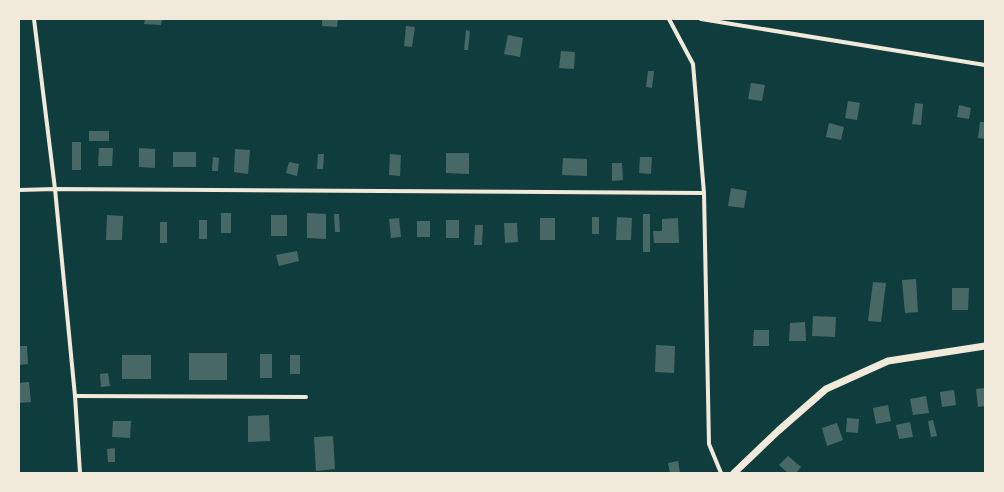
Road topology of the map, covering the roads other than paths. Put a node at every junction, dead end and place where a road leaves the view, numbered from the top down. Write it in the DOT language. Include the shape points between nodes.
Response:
graph roads {
  1 [pos="34,19"];
  2 [pos="669,19"];
  3 [pos="701,19"];
  4 [pos="985,65"];
  5 [pos="55,189"];
  6 [pos="19,190"];
  7 [pos="704,193"];
  8 [pos="985,346"];
  9 [pos="75,396"];
  10 [pos="306,397"];
  11 [pos="80,473"];
  12 [pos="721,473"];
  13 [pos="734,473"];
  1 -- 5 [label="street"];
  2 -- 7 [label="street" via="693,64"];
  3 -- 4 [label="street"];
  5 -- 6 [label="street"];
  5 -- 7 [label="street"];
  5 -- 9 [label="street"];
  7 -- 12 [label="street" via="709,444"];
  8 -- 13 [label="street" via="888,361 826,389"];
  9 -- 10 [label="street"];
  9 -- 11 [label="street"];
}
